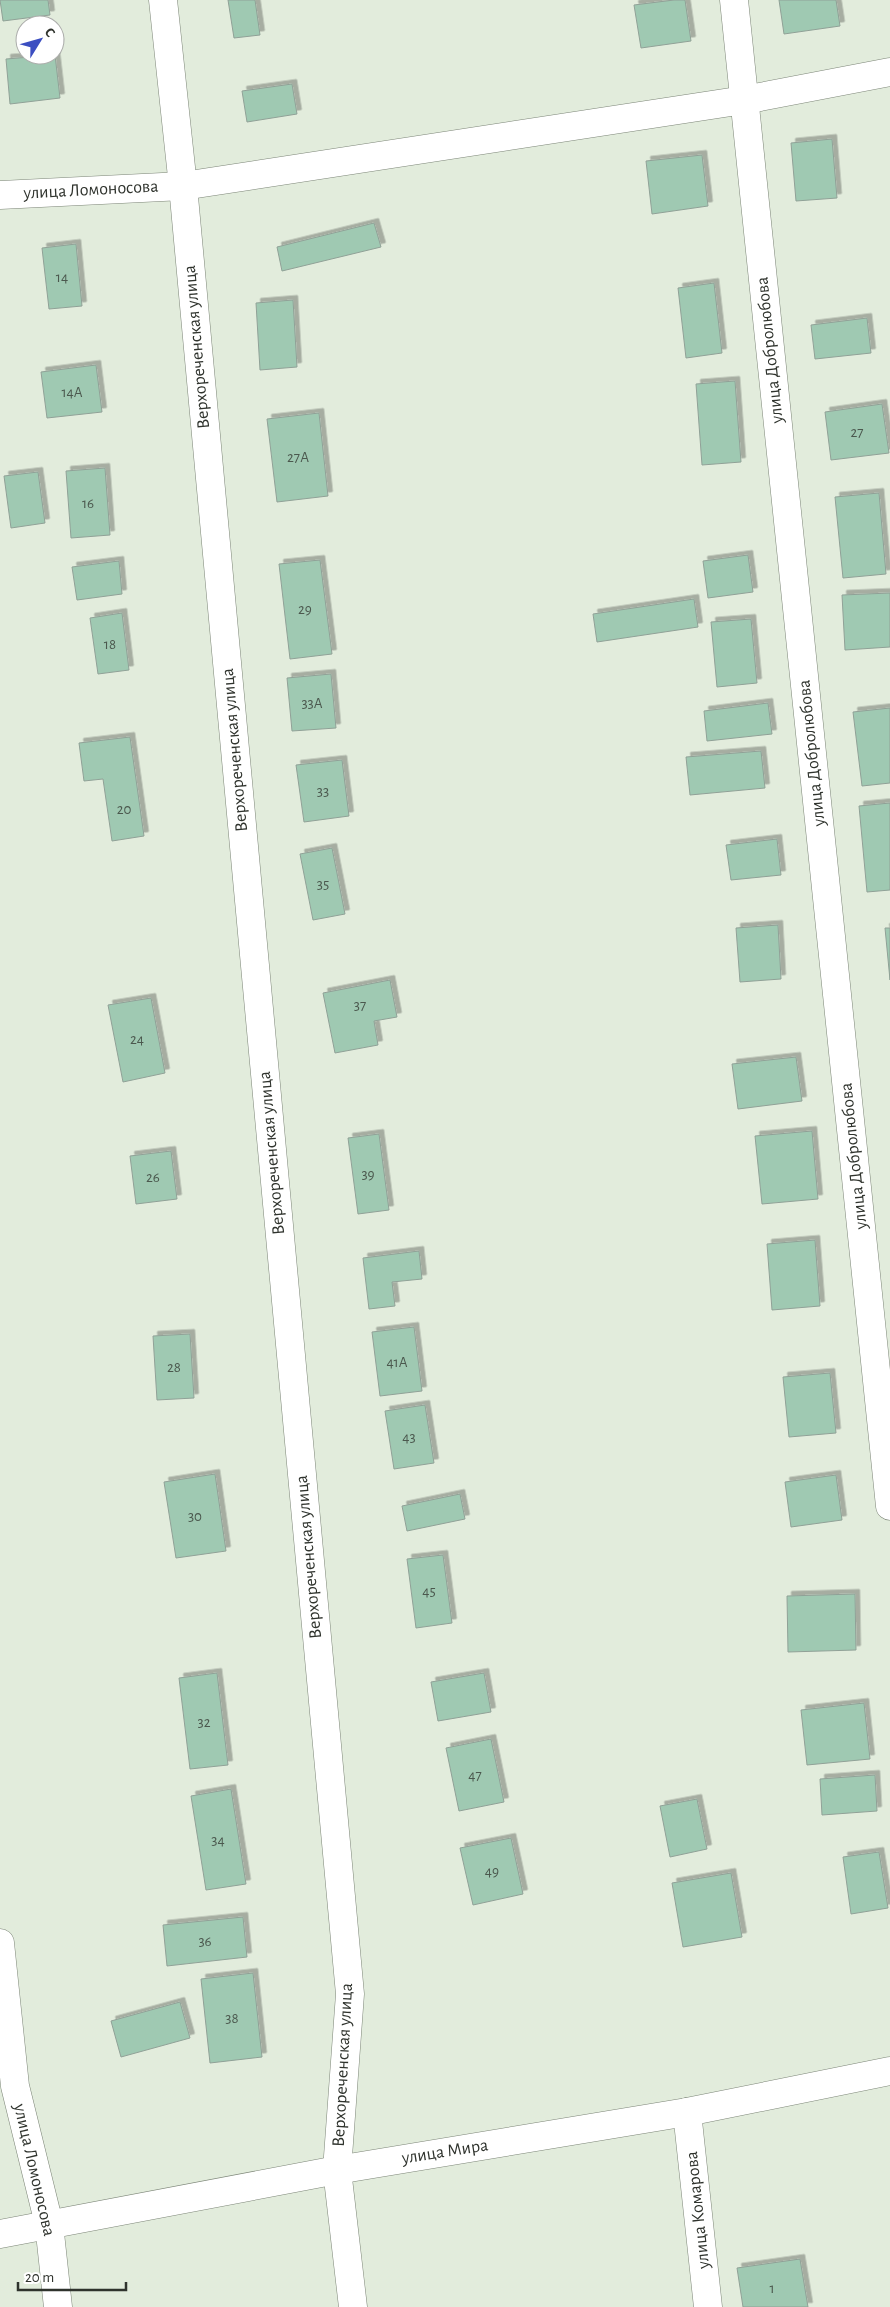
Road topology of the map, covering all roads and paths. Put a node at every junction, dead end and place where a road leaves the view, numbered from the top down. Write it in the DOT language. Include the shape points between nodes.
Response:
graph roads {
  1 [pos="163,0"];
  2 [pos="734,0"];
  3 [pos="890,72"];
  4 [pos="744,100"];
  5 [pos="182,186"];
  6 [pos="0,195"];
  7 [pos="890,1506"];
  8 [pos="0,1943"];
  9 [pos="890,2071"];
  10 [pos="687,2112"];
  11 [pos="337,2170"];
  12 [pos="50,2224"];
  13 [pos="0,2234"];
  14 [pos="58,2307"];
  15 [pos="353,2307"];
  16 [pos="708,2307"];
  1 -- 5 [label="street, Верхореченская улица"];
  2 -- 4 [label="street, улица Добролюбова"];
  3 -- 4 [label="street, улица Ломоносова"];
  4 -- 5 [label="street, улица Ломоносова"];
  4 -- 7 [label="street, улица Добролюбова"];
  5 -- 6 [label="street, улица Ломоносова"];
  5 -- 11 [label="street, Верхореченская улица" via="350,1994"];
  8 -- 12 [label="street, улица Ломоносова" via="15,2086"];
  9 -- 10 [label="street, улица Мира"];
  10 -- 11 [label="street, улица Мира"];
  10 -- 16 [label="street, улица Комарова"];
  11 -- 12 [label="street, улица Мира"];
  11 -- 15 [label="street, Верхореченская улица"];
  12 -- 13 [label="street, улица Мира"];
  12 -- 14 [label="street, улица Ломоносова"];
}
